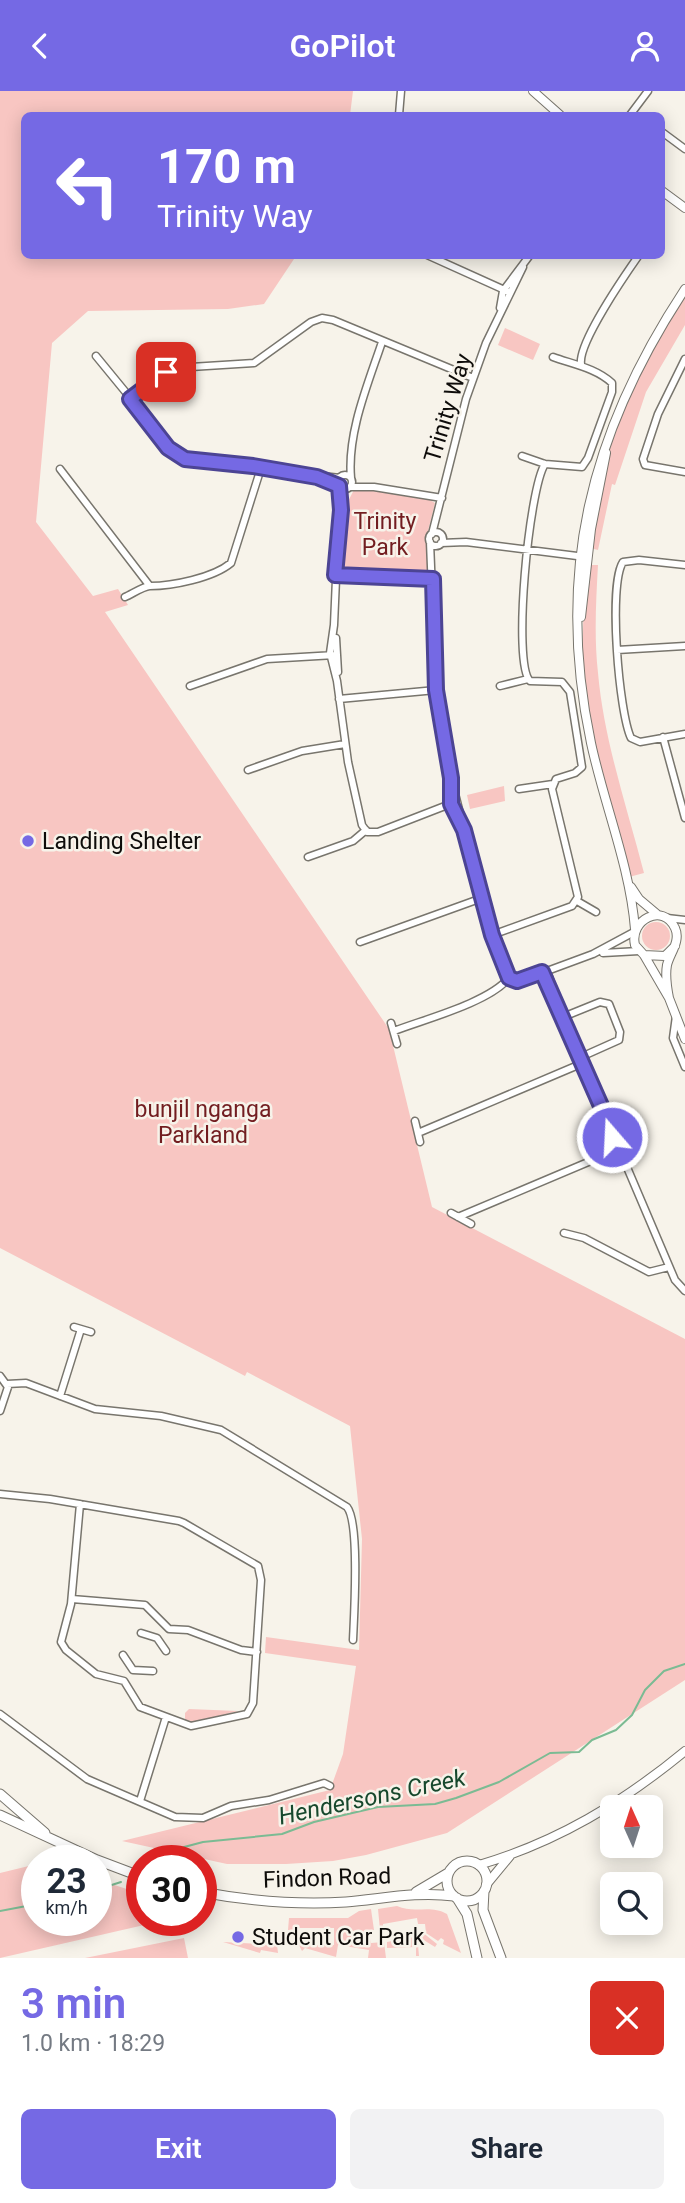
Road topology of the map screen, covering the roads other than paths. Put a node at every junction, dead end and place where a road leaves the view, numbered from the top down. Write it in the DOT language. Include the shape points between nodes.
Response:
graph roads {
  1 [pos="401,91"];
  2 [pos="533,91"];
  3 [pos="648,91"];
  4 [pos="399,112"];
  5 [pos="557,112"];
  6 [pos="635,112"];
  7 [pos="665,134"];
  8 [pos="685,149"];
  9 [pos="665,193"];
  10 [pos="685,208"];
  11 [pos="436,259"];
  12 [pos="528,259"];
  13 [pos="636,259"];
  14 [pos="506,290"];
  15 [pos="685,290"];
  16 [pos="382,342"];
  17 [pos="96,356"];
  18 [pos="553,357"];
  19 [pos="685,359"];
  20 [pos="580,363"];
  21 [pos="473,378"];
  22 [pos="130,399"];
  23 [pos="351,452"];
  24 [pos="522,456"];
  25 [pos="545,464"];
  26 [pos="261,468"];
  27 [pos="60,469"];
  28 [pos="685,472"];
  29 [pos="351,478"];
  30 [pos="340,482"];
  31 [pos="374,487"];
  32 [pos="350,488"];
  33 [pos="442,498"];
  34 [pos="341,510"];
  35 [pos="439,512"];
  36 [pos="432,534"];
  37 [pos="440,539"];
  38 [pos="430,542"];
  39 [pos="527,548"];
  40 [pos="584,554"];
  41 [pos="685,565"];
  42 [pos="433,566"];
  43 [pos="335,575"];
  44 [pos="433,579"];
  45 [pos="149,585"];
  46 [pos="125,597"];
  47 [pos="685,646"];
  48 [pos="617,650"];
  49 [pos="332,655"];
  50 [pos="527,679"];
  51 [pos="190,686"];
  52 [pos="500,686"];
  53 [pos="436,690"];
  54 [pos="339,699"];
  55 [pos="685,734"];
  56 [pos="663,737"];
  57 [pos="345,744"];
  58 [pos="248,770"];
  59 [pos="553,784"];
  60 [pos="519,789"];
  61 [pos="454,807"];
  62 [pos="685,818"];
  63 [pos="366,830"];
  64 [pos="308,857"];
  65 [pos="626,878"];
  66 [pos="482,898"];
  67 [pos="578,901"];
  68 [pos="596,912"];
  69 [pos="662,917"];
  70 [pos="685,920"];
  71 [pos="635,930"];
  72 [pos="492,935"];
  73 [pos="685,935"];
  74 [pos="360,942"];
  75 [pos="675,944"];
  76 [pos="642,953"];
  77 [pos="593,954"];
  78 [pos="545,972"];
  79 [pos="509,978"];
  80 [pos="668,998"];
  81 [pos="676,1016"];
  82 [pos="563,1017"];
  83 [pos="391,1023"];
  84 [pos="394,1031"];
  85 [pos="685,1032"];
  86 [pos="685,1039"];
  87 [pos="397,1044"];
  88 [pos="582,1060"];
  89 [pos="685,1067"];
  90 [pos="415,1121"];
  91 [pos="418,1133"];
  92 [pos="420,1142"];
  93 [pos="616,1150"];
  94 [pos="471,1224"];
  95 [pos="564,1233"];
  96 [pos="669,1267"];
  97 [pos="685,1291"];
  98 [pos="91,1332"];
  99 [pos="0,1376"];
  100 [pos="7,1384"];
  101 [pos="60,1396"];
  102 [pos="0,1411"];
  103 [pos="0,1494"];
  104 [pos="80,1504"];
  105 [pos="72,1599"];
  106 [pos="165,1627"];
  107 [pos="141,1633"];
  108 [pos="157,1638"];
  109 [pos="353,1640"];
  110 [pos="166,1651"];
  111 [pos="257,1652"];
  112 [pos="123,1655"];
  113 [pos="134,1670"];
  114 [pos="153,1671"];
  115 [pos="124,1681"];
  116 [pos="0,1714"];
  117 [pos="166,1717"];
  118 [pos="685,1751"];
  119 [pos="330,1786"];
  120 [pos="1,1795"];
  121 [pos="139,1801"];
  122 [pos="0,1812"];
  123 [pos="62,1845"];
  124 [pos="63,1845"];
  125 [pos="510,1856"];
  126 [pos="479,1865"];
  127 [pos="448,1873"];
  128 [pos="485,1888"];
  129 [pos="217,1894"];
  130 [pos="411,1894"];
  131 [pos="455,1897"];
  132 [pos="477,1958"];
  133 [pos="501,1958"];
  1 -- 4 [label="street"];
  2 -- 5 [label="street"];
  3 -- 6 [label="street"];
  7 -- 8 [label="street"];
  9 -- 10 [label="street"];
  11 -- 14 [label="street"];
  12 -- 14 [label="street, Trinity Way"];
  13 -- 20 [label="street" via="597,322"];
  14 -- 21 [label="street, Trinity Way"];
  15 -- 40 [label="street" via="642,359 616,417"];
  16 -- 21 [label="street"];
  16 -- 22 [label="street" via="341,325 321,323 305,328 249,365 175,368"];
  16 -- 23 [label="street"];
  17 -- 22 [label="street"];
  18 -- 20 [label="street"];
  19 -- 28 [label="street" via="658,414 643,459 648,467"];
  20 -- 25 [label="street" via="585,370 610,380 612,392 585,464 579,468"];
  21 -- 33 [label="street, Trinity Way"];
  22 -- 26 [label="street" via="178,456"];
  23 -- 29 [label="street"];
  23 -- 30 [label="street"];
  24 -- 25 [label="street"];
  25 -- 39 [label="street"];
  26 -- 30 [label="street"];
  26 -- 45 [label="street" via="231,563 222,570 160,587"];
  27 -- 45 [label="street"];
  29 -- 30 [label="street"];
  29 -- 31 [label="street"];
  29 -- 32 [label="street"];
  30 -- 32 [label="street"];
  30 -- 34 [label="street"];
  31 -- 32 [label="street"];
  31 -- 33 [label="street"];
  32 -- 34 [label="street"];
  33 -- 35 [label="street, Trinity Way"];
  34 -- 43 [label="street"];
  35 -- 36 [label="street, Trinity Way"];
  35 -- 37 [label="street, Trinity Way"];
  36 -- 37 [label="street"];
  36 -- 38 [label="street, Trinity Way"];
  37 -- 38 [label="street"];
  37 -- 39 [label="street"];
  37 -- 42 [label="street, Trinity Way"];
  38 -- 42 [label="street, Trinity Way"];
  39 -- 40 [label="street"];
  39 -- 50 [label="street" via="523,632"];
  40 -- 65 [label="street" via="579,654 588,727"];
  41 -- 48 [label="street" via="625,561 618,573"];
  42 -- 44 [label="street, Trinity Way"];
  43 -- 44 [label="street"];
  43 -- 49 [label="street"];
  44 -- 53 [label="street, Trinity Way"];
  45 -- 46 [label="street"];
  47 -- 48 [label="street"];
  48 -- 56 [label="street" via="630,736 640,742"];
  49 -- 51 [label="street" via="262,660"];
  49 -- 54 [label="street"];
  50 -- 52 [label="street"];
  50 -- 59 [label="street" via="562,682 570,692 582,767"];
  53 -- 54 [label="street"];
  53 -- 61 [label="street, Trinity Way"];
  54 -- 57 [label="street"];
  55 -- 56 [label="street"];
  56 -- 62 [label="street"];
  57 -- 58 [label="street" via="302,751"];
  57 -- 63 [label="street"];
  59 -- 60 [label="street"];
  59 -- 67 [label="street"];
  61 -- 63 [label="street" via="378,832"];
  61 -- 66 [label="street, Trinity Way"];
  63 -- 64 [label="street" via="354,841"];
  65 -- 69 [label="street" via="639,899"];
  65 -- 71 [label="street"];
  66 -- 72 [label="street, Trinity Way"];
  66 -- 74 [label="street"];
  67 -- 68 [label="street"];
  67 -- 72 [label="street"];
  69 -- 70 [label="street"];
  69 -- 71 [label="street" via="645,918"];
  69 -- 75 [label="street" via="675,928"];
  71 -- 76 [label="street"];
  71 -- 77 [label="street"];
  72 -- 79 [label="street, Trinity Way"];
  73 -- 75 [label="street"];
  75 -- 76 [label="street" via="665,956"];
  75 -- 80 [label="street" via="667,965"];
  76 -- 77 [label="street"];
  76 -- 80 [label="street"];
  77 -- 78 [label="street"];
  78 -- 79 [label="street" via="517,981"];
  78 -- 82 [label="street"];
  79 -- 84 [label="street" via="475,999"];
  80 -- 81 [label="street"];
  81 -- 85 [label="street"];
  81 -- 86 [label="street"];
  81 -- 89 [label="street" via="673,1038"];
  82 -- 88 [label="street"];
  82 -- 88 [label="street" via="600,1002 609,1004 619,1040"];
  83 -- 84 [label="street"];
  84 -- 87 [label="street"];
  88 -- 91 [label="street"];
  88 -- 93 [label="street"];
  90 -- 91 [label="street"];
  91 -- 92 [label="street"];
  93 -- 94 [label="street" via="454,1215"];
  93 -- 96 [label="street"];
  95 -- 96 [label="street" via="584,1238 649,1272"];
  96 -- 97 [label="street"];
  98 -- 101 [label="street" via="78,1328"];
  99 -- 100 [label="street"];
  100 -- 101 [label="street" via="26,1383"];
  100 -- 102 [label="street"];
  101 -- 109 [label="street" via="95,1409 161,1416 221,1430 349,1508 355,1548"];
  103 -- 104 [label="street"];
  104 -- 105 [label="street"];
  104 -- 111 [label="street" via="184,1523 258,1566"];
  105 -- 106 [label="street" via="145,1605"];
  105 -- 115 [label="street" via="63,1646 96,1674"];
  106 -- 108 [label="street"];
  106 -- 111 [label="street"];
  107 -- 108 [label="street"];
  108 -- 110 [label="street"];
  111 -- 117 [label="street" via="253,1703 247,1714 195,1727"];
  112 -- 113 [label="street"];
  113 -- 114 [label="street"];
  113 -- 115 [label="street"];
  115 -- 117 [label="street" via="140,1707"];
  116 -- 121 [label="street" via="87,1779"];
  117 -- 121 [label="street"];
  118 -- 125 [label="street" via="600,1814"];
  119 -- 121 [label="street" via="324,1783 196,1819 175,1818"];
  120 -- 122 [label="main road" via="5,1805"];
  120 -- 124 [label="main road"];
  122 -- 123 [label="main road"];
  125 -- 126 [label="street"];
  125 -- 128 [label="street"];
  126 -- 127 [label="main road" via="460,1862"];
  126 -- 128 [label="main road" via="485,1874"];
  127 -- 130 [label="main road, Findon Road"];
  127 -- 131 [label="main road" via="447,1885"];
  128 -- 131 [label="main road" via="475,1899"];
  128 -- 133 [label="main road" via="484,1910"];
  129 -- 130 [label="main road, Findon Road" via="300,1903"];
  130 -- 131 [label="main road, Findon Road"];
  131 -- 132 [label="main road" via="467,1914"];
}
